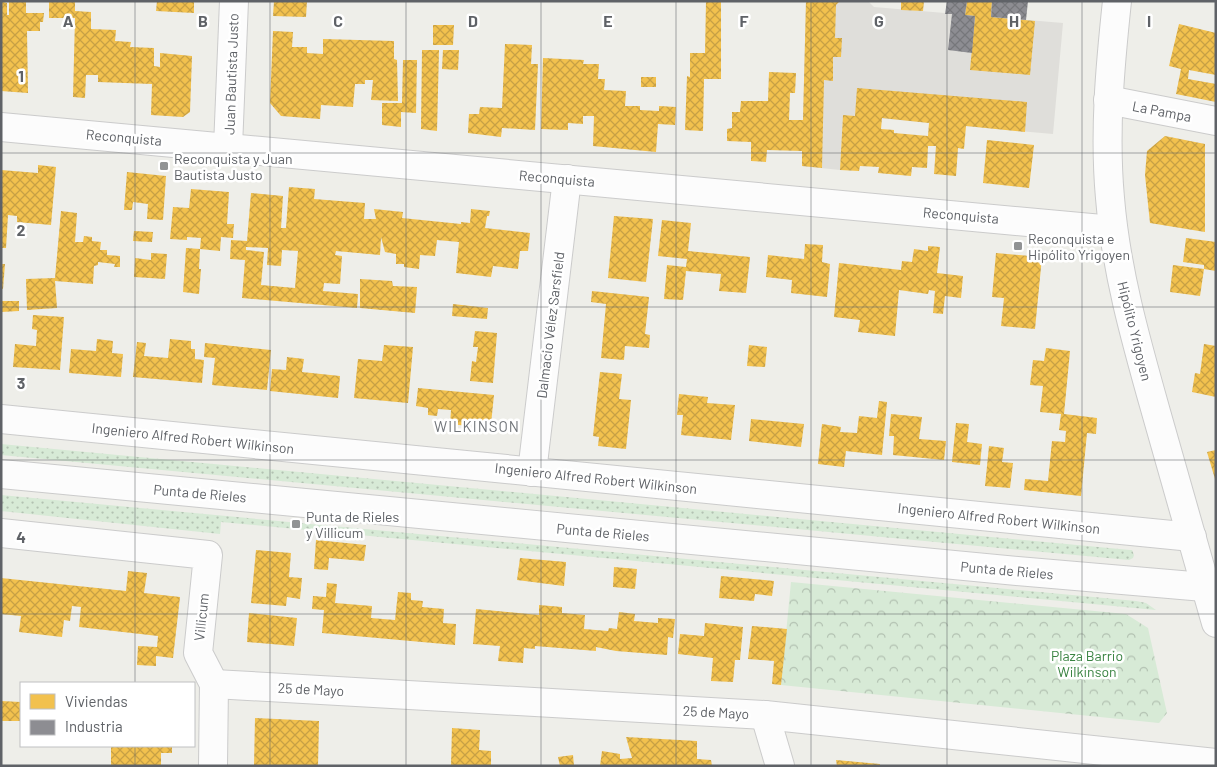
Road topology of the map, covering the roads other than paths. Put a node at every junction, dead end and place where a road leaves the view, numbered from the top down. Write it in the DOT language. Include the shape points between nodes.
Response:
graph roads {
  1 [pos="234,1"];
  2 [pos="1117,1"];
  3 [pos="1108,100"];
  4 [pos="1216,121"];
  5 [pos="1,127"];
  6 [pos="228,147"];
  7 [pos="567,179"];
  8 [pos="1113,230"];
  9 [pos="1,419"];
  10 [pos="532,472"];
  11 [pos="1,474"];
  12 [pos="1,533"];
  13 [pos="1192,537"];
  14 [pos="1211,588"];
  15 [pos="1216,623"];
  16 [pos="214,684"];
  17 [pos="766,715"];
  18 [pos="1216,763"];
  19 [pos="213,766"];
  20 [pos="780,766"];
  1 -- 6 [label="street, Juan Bautista Justo"];
  2 -- 3 [label="street, Hipólito Yrigoyen"];
  3 -- 4 [label="street, La Pampa"];
  3 -- 8 [label="street, Hipólito Yrigoyen" via="1108,177"];
  5 -- 6 [label="street, Reconquista"];
  6 -- 7 [label="street, Reconquista"];
  7 -- 8 [label="street, Reconquista"];
  7 -- 10 [label="street, Dalmacio Vélez Sarsfield"];
  8 -- 13 [label="street, Hipólito Yrigoyen" via="1129,314"];
  9 -- 10 [label="street, Ingeniero Alfred Robert Wilkinson"];
  10 -- 13 [label="street, Ingeniero Alfred Robert Wilkinson"];
  11 -- 14 [label="street, Punta de Rieles"];
  12 -- 16 [label="street, Villicum" via="208,555 198,652"];
  13 -- 14 [label="street, Hipólito Yrigoyen"];
  14 -- 15 [label="street, Hipólito Yrigoyen"];
  16 -- 17 [label="street, 25 de Mayo"];
  16 -- 19 [label="street, Villicum"];
  17 -- 18 [label="street, 25 de Mayo"];
  17 -- 20 [label="street"];
}
